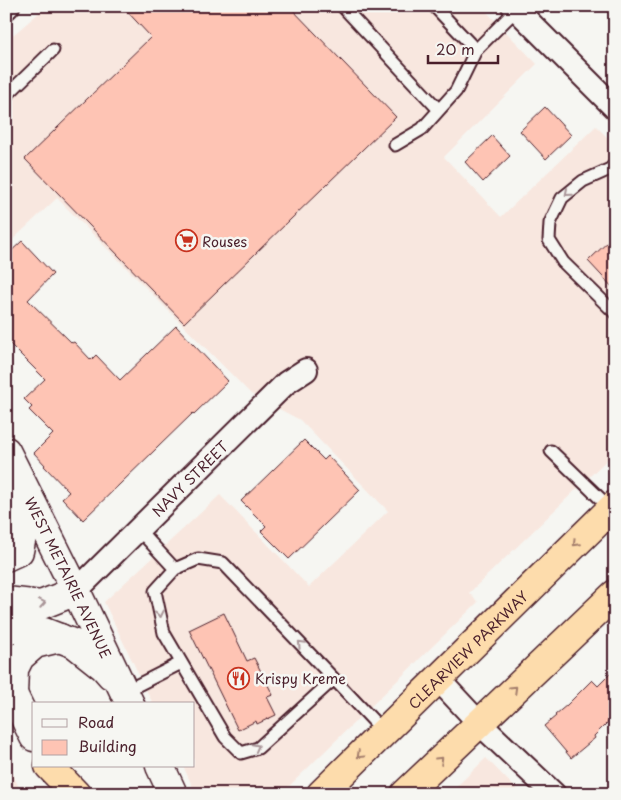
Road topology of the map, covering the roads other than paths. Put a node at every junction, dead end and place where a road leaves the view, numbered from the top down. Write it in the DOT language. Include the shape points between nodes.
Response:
graph roads {
  1 [pos="342,6"];
  2 [pos="434,6"];
  3 [pos="514,8"];
  4 [pos="53,50"];
  5 [pos="476,50"];
  6 [pos="6,96"];
  7 [pos="615,108"];
  8 [pos="439,110"];
  9 [pos="395,145"];
  10 [pos="613,169"];
  11 [pos="615,313"];
  12 [pos="306,370"];
  13 [pos="6,451"];
  14 [pos="551,452"];
  15 [pos="24,485"];
  16 [pos="613,509"];
  17 [pos="138,529"];
  18 [pos="6,557"];
  19 [pos="175,570"];
  20 [pos="76,590"];
  21 [pos="615,594"];
  22 [pos="6,600"];
  23 [pos="6,629"];
  24 [pos="60,638"];
  25 [pos="181,663"];
  26 [pos="334,679"];
  27 [pos="438,679"];
  28 [pos="10,687"];
  29 [pos="127,698"];
  30 [pos="479,723"];
  31 [pos="384,732"];
  32 [pos="32,734"];
  33 [pos="49,768"];
  34 [pos="50,768"];
  35 [pos="161,768"];
  36 [pos="61,794"];
  37 [pos="76,794"];
  38 [pos="173,794"];
  39 [pos="321,794"];
  40 [pos="405,794"];
  41 [pos="554,794"];
  1 -- 8 [label="lane"];
  2 -- 5 [label="lane"];
  3 -- 5 [label="lane"];
  3 -- 7 [label="street"];
  4 -- 6 [label="lane"];
  5 -- 8 [label="lane" via="456,91"];
  8 -- 9 [label="lane" via="422,130"];
  10 -- 11 [label="lane, one-way" via="582,181 562,198 550,223 549,240 563,262"];
  12 -- 17 [label="street, NAVY STREET" via="286,383"];
  13 -- 15 [label="main road, WEST METAIRIE AVENUE"];
  14 -- 16 [label="lane"];
  15 -- 18 [label="main road" via="24,527 18,551"];
  15 -- 20 [label="main road, WEST METAIRIE AVENUE"];
  16 -- 27 [label="highway, CLEARVIEW PARKWAY, one-way"];
  17 -- 19 [label="lane"];
  17 -- 20 [label="street, NAVY STREET"];
  19 -- 25 [label="lane, one-way" via="155,591 164,634"];
  26 -- 19 [label="lane, one-way" via="223,563 198,559"];
  22 -- 20 [label="main road, one-way" via="41,605"];
  20 -- 29 [label="main road, WEST METAIRIE AVENUE"];
  30 -- 21 [label="highway, one-way"];
  23 -- 24 [label="main road" via="23,627"];
  24 -- 28 [label="main road" via="35,644 20,657"];
  24 -- 29 [label="main road" via="75,644 104,667"];
  25 -- 26 [label="lane, one-way" via="225,738 241,753 258,748"];
  25 -- 29 [label="lane"];
  26 -- 31 [label="lane"];
  27 -- 30 [label="street"];
  27 -- 31 [label="highway, CLEARVIEW PARKWAY"];
  28 -- 32 [label="main road"];
  40 -- 30 [label="highway, one-way"];
  30 -- 41 [label="street"];
  31 -- 39 [label="highway, CLEARVIEW PARKWAY, one-way"];
  33 -- 36 [label="main road"];
  34 -- 37 [label="highway"];
  35 -- 38 [label="main road"];
}
